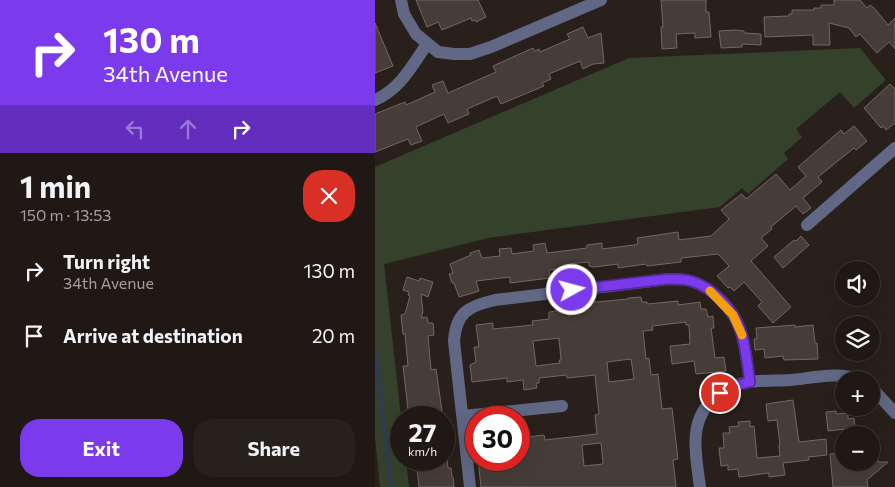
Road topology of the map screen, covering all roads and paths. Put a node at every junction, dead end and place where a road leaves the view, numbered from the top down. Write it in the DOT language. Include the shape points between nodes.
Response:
graph roads {
  1 [pos="401,0"];
  2 [pos="601,0"];
  3 [pos="427,44"];
  4 [pos="375,100"];
  5 [pos="895,148"];
  6 [pos="807,225"];
  7 [pos="835,376"];
  8 [pos="750,382"];
  9 [pos="880,397"];
  10 [pos="562,406"];
  11 [pos="895,414"];
  12 [pos="463,416"];
  13 [pos="470,487"];
  14 [pos="700,487"];
  1 -- 3 [label="street" via="409,25"];
  2 -- 3 [label="street" via="470,54 438,52"];
  3 -- 4 [label="street" via="405,77"];
  5 -- 6 [label="street"];
  7 -- 8 [label="street"];
  8 -- 12 [label="street" via="743,336 723,302 701,285 668,279 495,300 466,311 457,322 455,341"];
  8 -- 14 [label="street" via="720,393 698,420 695,448"];
  9 -- 11 [label="street"];
  10 -- 12 [label="street"];
  12 -- 13 [label="street"];
}
